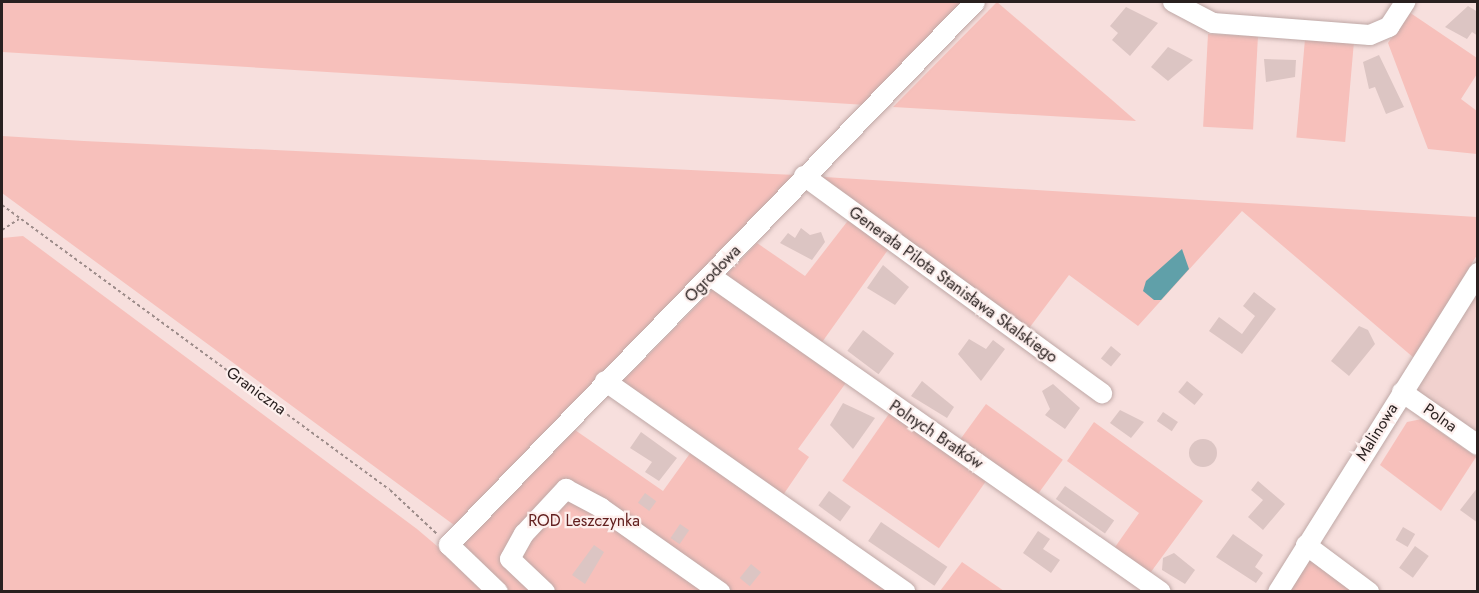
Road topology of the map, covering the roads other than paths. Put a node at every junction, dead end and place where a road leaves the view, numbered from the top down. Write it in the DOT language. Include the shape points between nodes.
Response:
graph roads {
  1 [pos="975,2"];
  2 [pos="1173,2"];
  3 [pos="1405,2"];
  4 [pos="804,176"];
  5 [pos="1478,273"];
  6 [pos="712,277"];
  7 [pos="604,381"];
  8 [pos="1402,392"];
  9 [pos="1102,393"];
  10 [pos="1478,445"];
  11 [pos="1306,545"];
  12 [pos="498,591"];
  13 [pos="545,591"];
  14 [pos="720,591"];
  15 [pos="905,591"];
  16 [pos="1161,591"];
  17 [pos="1278,591"];
  18 [pos="1369,591"];
  1 -- 4 [label="street, Ogrodowa"];
  2 -- 3 [label="street" via="1213,23 1370,35 1389,27"];
  4 -- 6 [label="street, Ogrodowa"];
  4 -- 9 [label="street, Generała Pilota Stanisława Skalskiego"];
  5 -- 8 [label="street, Malinowa"];
  6 -- 7 [label="street, Ogrodowa"];
  6 -- 16 [label="street, Polnych Bratków"];
  7 -- 12 [label="street, Ogrodowa" via="449,545"];
  7 -- 15 [label="street"];
  8 -- 10 [label="street, Polna"];
  8 -- 11 [label="street, Malinowa"];
  11 -- 17 [label="street, Malinowa"];
  11 -- 18 [label="street"];
  13 -- 14 [label="street" via="510,559 524,534 566,489 602,508"];
}
